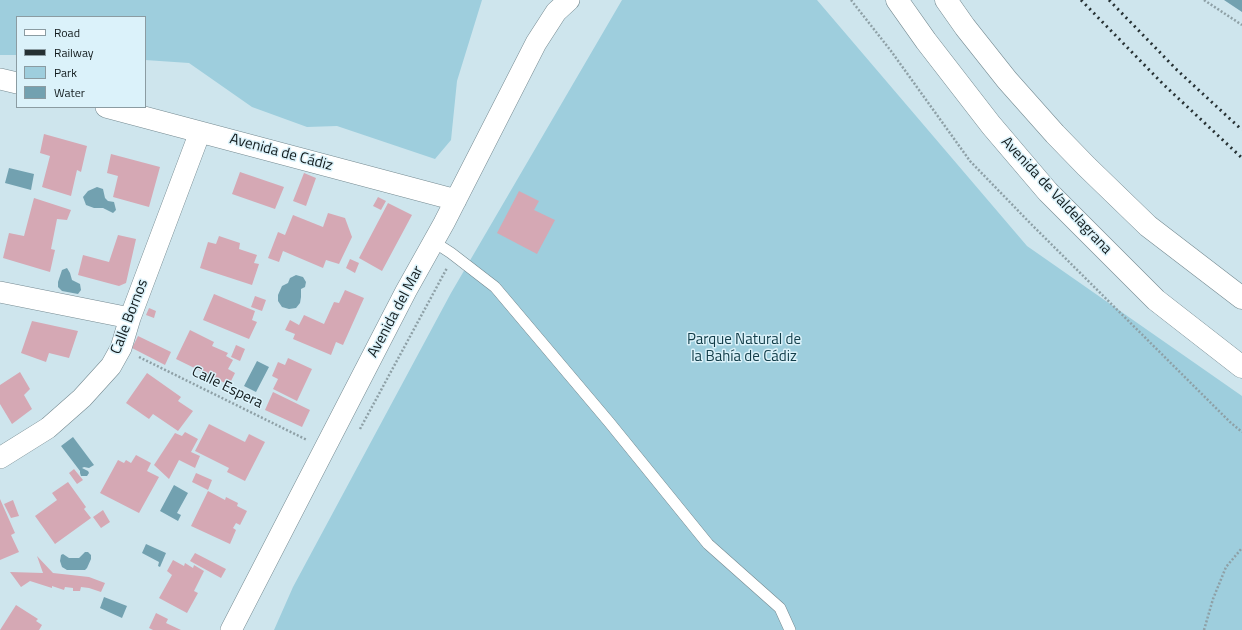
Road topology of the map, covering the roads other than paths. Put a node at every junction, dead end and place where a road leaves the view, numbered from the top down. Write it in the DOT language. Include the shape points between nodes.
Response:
graph roads {
  1 [pos="897,0"];
  2 [pos="946,0"];
  3 [pos="561,4"];
  4 [pos="0,79"];
  5 [pos="16,83"];
  6 [pos="110,108"];
  7 [pos="200,132"];
  8 [pos="456,200"];
  9 [pos="434,242"];
  10 [pos="0,292"];
  11 [pos="1242,298"];
  12 [pos="130,318"];
  13 [pos="1242,367"];
  14 [pos="0,458"];
  15 [pos="230,630"];
  16 [pos="790,630"];
  1 -- 13 [label="main road, Avenida de Valdelagrana" via="991,125 1048,192 1156,300"];
  2 -- 11 [label="main road" via="1007,80 1086,166 1148,226"];
  3 -- 8 [label="street, Avenida del Mar" via="536,43"];
  4 -- 5 [label="street"];
  6 -- 7 [label="street, Avenida de Cádiz"];
  7 -- 8 [label="street, Avenida de Cádiz"];
  7 -- 12 [label="street, Calle Bornos"];
  8 -- 9 [label="street, Avenida del Mar"];
  9 -- 15 [label="street, Avenida del Mar"];
  9 -- 16 [label="lane" via="495,287 708,544 780,608"];
  10 -- 12 [label="street"];
  12 -- 14 [label="street, Calle Bornos" via="121,348 111,366 82,398 48,428"];
}
